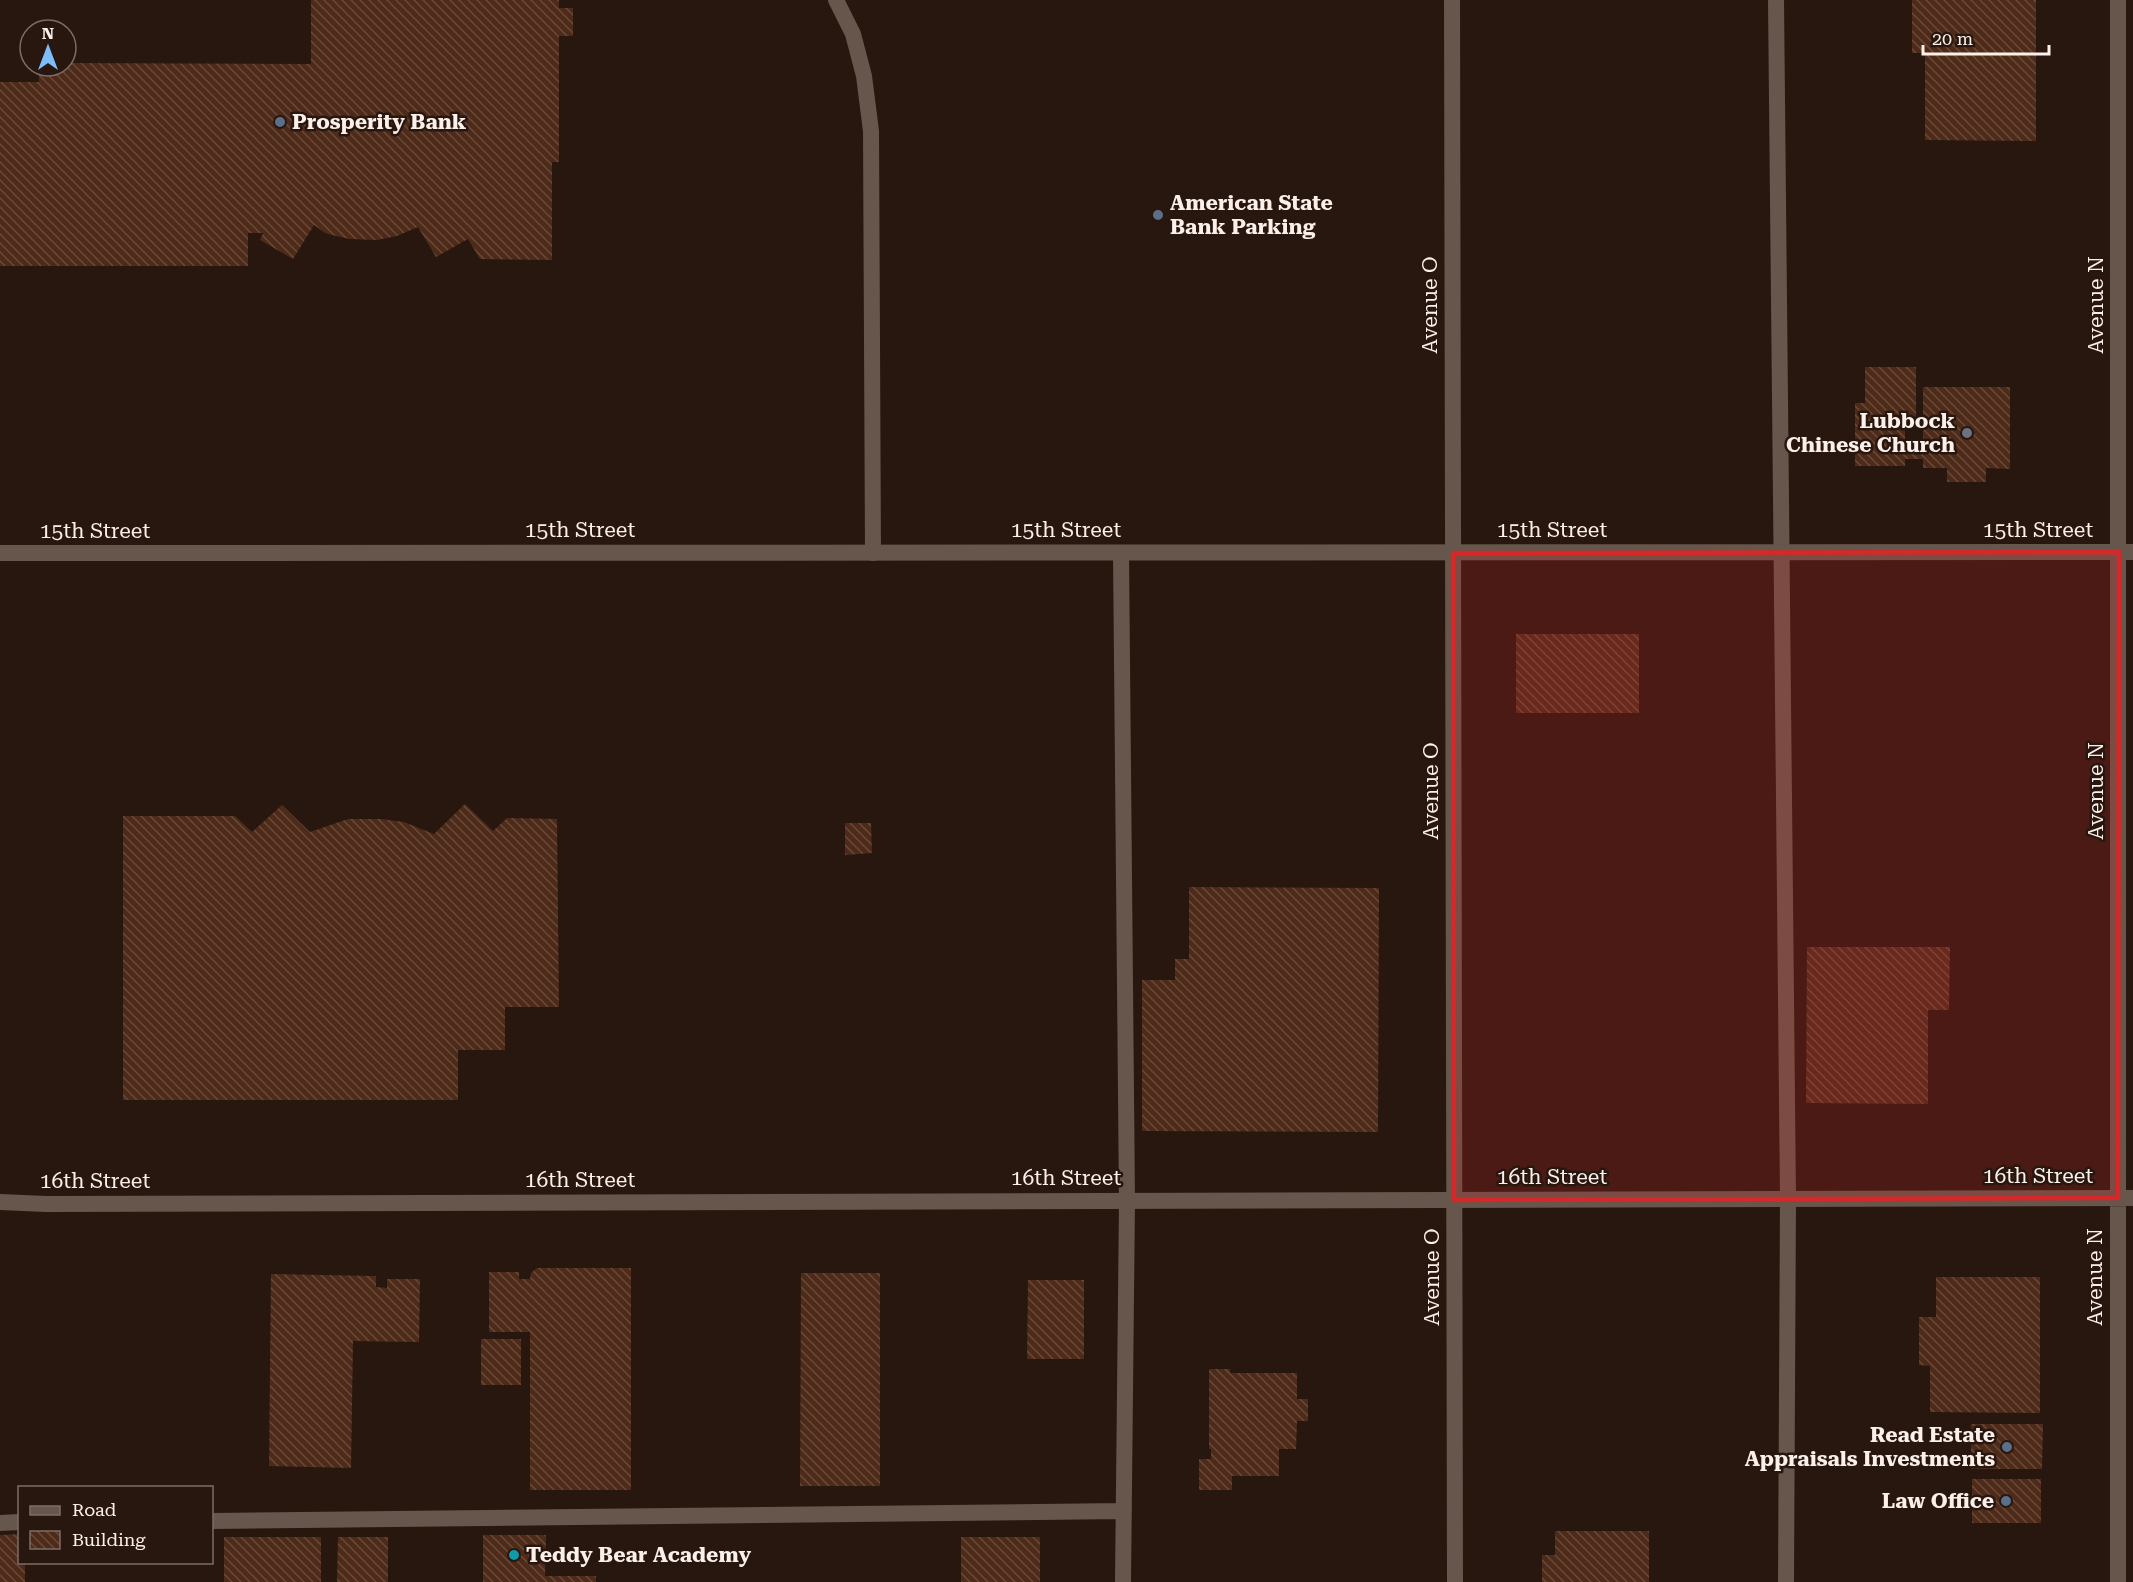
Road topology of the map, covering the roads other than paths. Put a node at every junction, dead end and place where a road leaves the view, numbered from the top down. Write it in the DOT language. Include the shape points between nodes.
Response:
graph roads {
  1 [pos="836,0"];
  2 [pos="1452,0"];
  3 [pos="1776,0"];
  4 [pos="2118,0"];
  5 [pos="2126,552"];
  6 [pos="0,553"];
  7 [pos="873,553"];
  8 [pos="1121,553"];
  9 [pos="1453,553"];
  10 [pos="1782,553"];
  11 [pos="2125,1198"];
  12 [pos="1788,1199"];
  13 [pos="1127,1200"];
  14 [pos="1454,1200"];
  15 [pos="0,1202"];
  16 [pos="1124,1511"];
  17 [pos="213,1521"];
  18 [pos="18,1522"];
  19 [pos="0,1523"];
  20 [pos="1123,1582"];
  21 [pos="1455,1582"];
  22 [pos="1786,1582"];
  23 [pos="2118,1582"];
  1 -- 7 [label="street" via="853,34 872,131"];
  2 -- 9 [label="street, Avenue O"];
  3 -- 10 [label="street"];
  4 -- 5 [label="street, Avenue N"];
  5 -- 10 [label="street, 15th Street"];
  5 -- 11 [label="street, Avenue N"];
  6 -- 7 [label="street, 15th Street"];
  7 -- 8 [label="street, 15th Street"];
  8 -- 9 [label="street, 15th Street"];
  8 -- 13 [label="street"];
  9 -- 10 [label="street, 15th Street"];
  9 -- 14 [label="street, Avenue O"];
  10 -- 12 [label="street"];
  11 -- 12 [label="street, 16th Street"];
  11 -- 23 [label="street, Avenue N"];
  12 -- 14 [label="street, 16th Street"];
  12 -- 22 [label="street"];
  13 -- 14 [label="street, 16th Street"];
  13 -- 15 [label="street, 16th Street"];
  13 -- 16 [label="street"];
  14 -- 21 [label="street, Avenue O"];
  16 -- 17 [label="street"];
  16 -- 20 [label="street"];
  18 -- 19 [label="street"];
}
